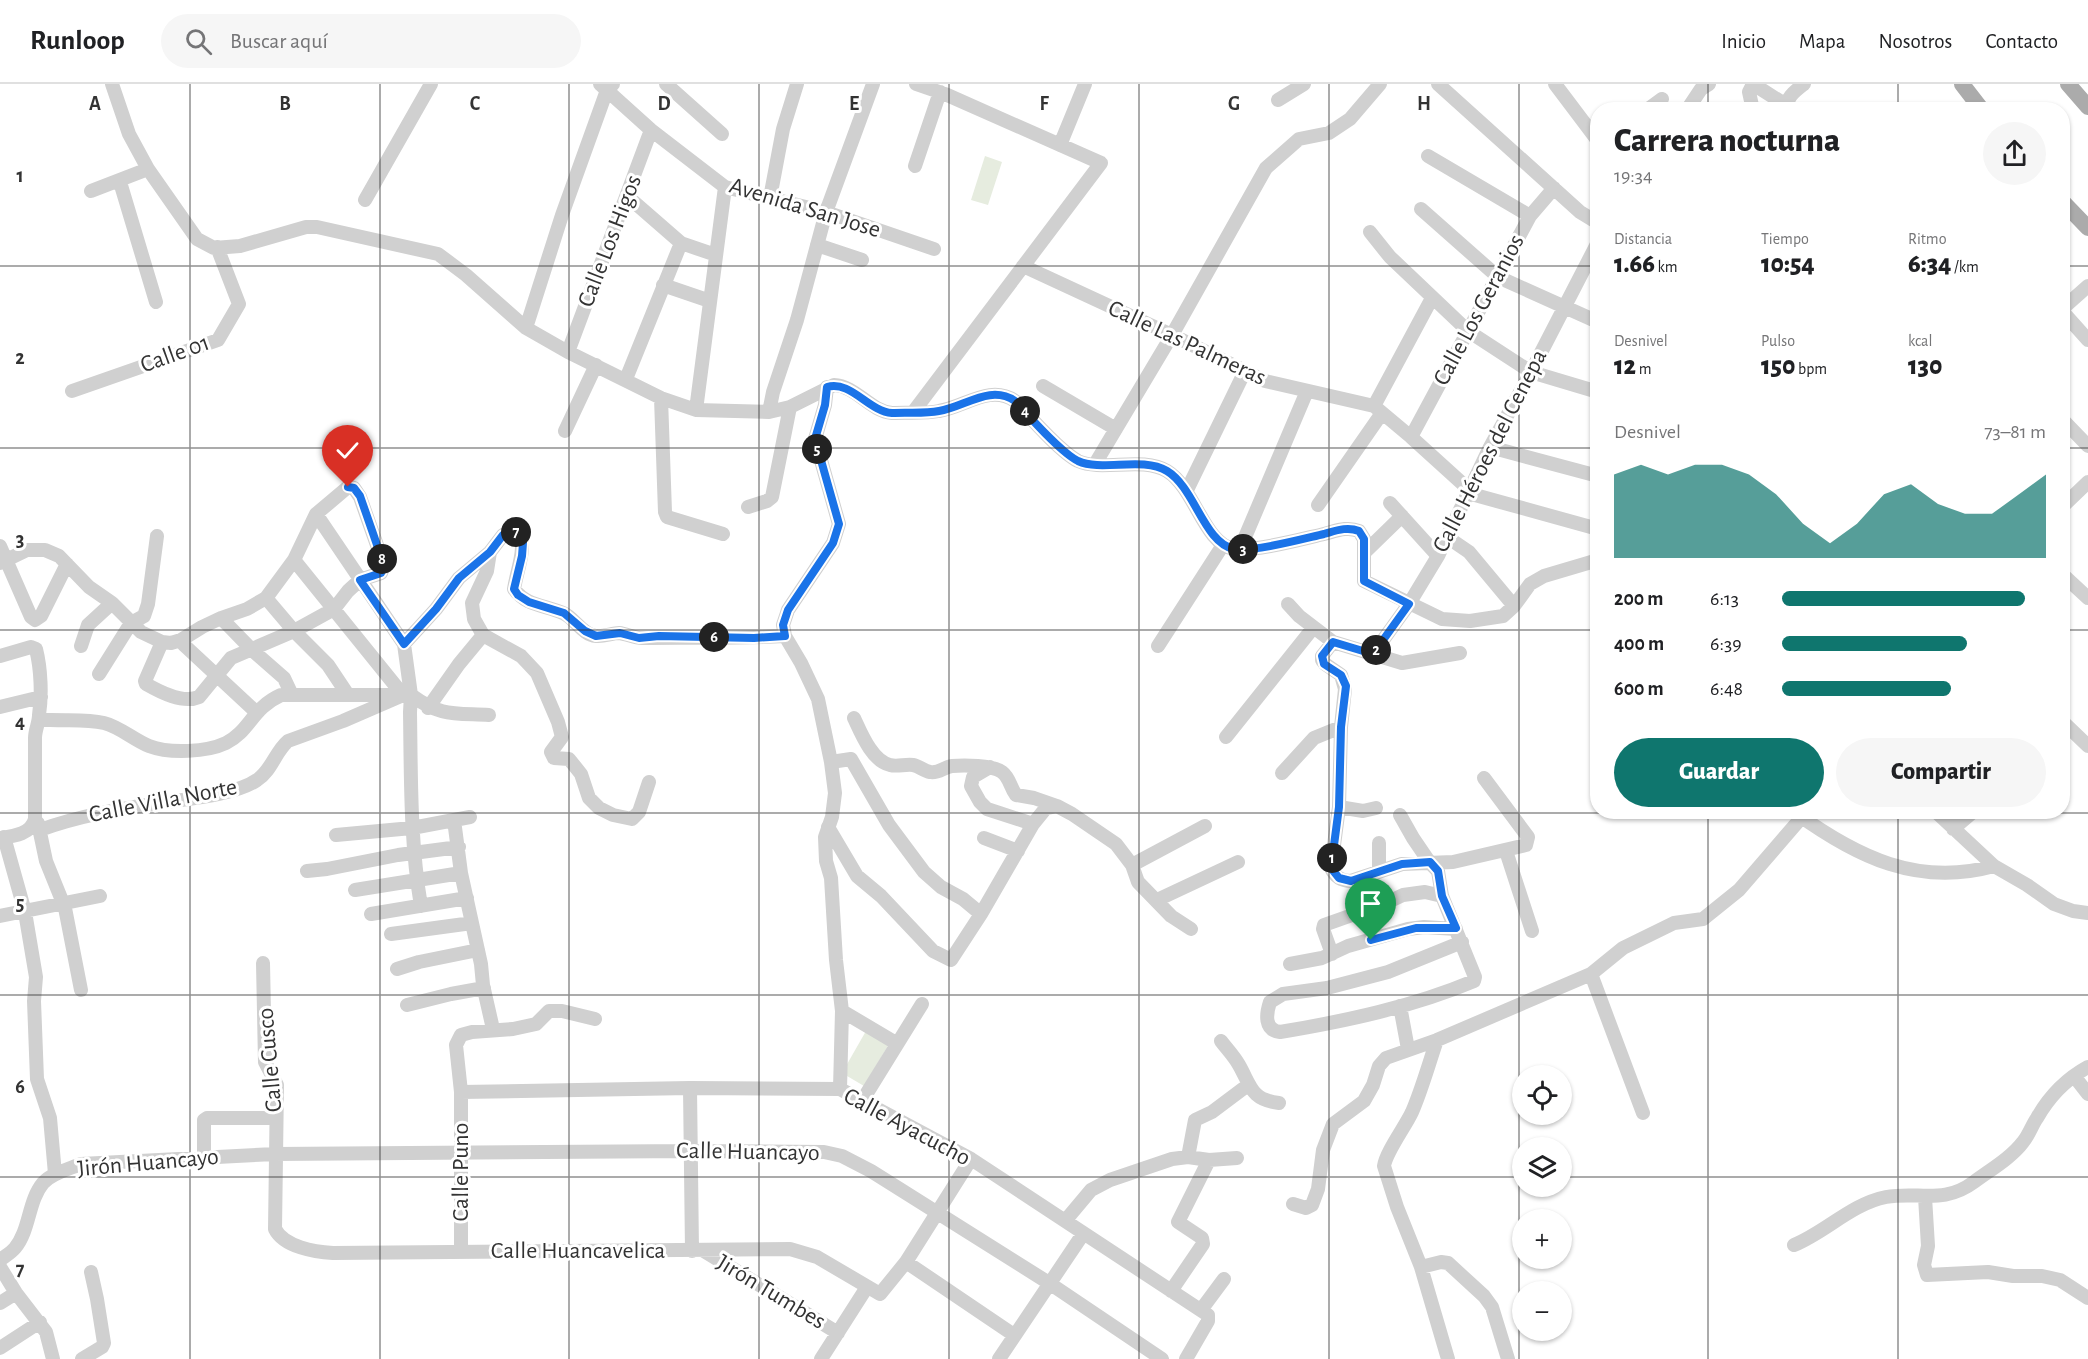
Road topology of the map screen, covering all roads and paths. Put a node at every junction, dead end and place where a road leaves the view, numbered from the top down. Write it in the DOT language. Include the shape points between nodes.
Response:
graph roads {
  1 [pos="112,84"];
  2 [pos="431,84"];
  3 [pos="666,84"];
  4 [pos="797,84"];
  5 [pos="873,84"];
  6 [pos="916,84"];
  7 [pos="1085,84"];
  8 [pos="1304,84"];
  9 [pos="1380,84"];
  10 [pos="1438,84"];
  11 [pos="1556,84"];
  12 [pos="1753,84"];
  13 [pos="1804,84"];
  14 [pos="1962,84"];
  15 [pos="607,86"];
  16 [pos="1703,86"];
  17 [pos="2075,86"];
  18 [pos="944,90"];
  19 [pos="1662,99"];
  20 [pos="1278,100"];
  21 [pos="1658,102"];
  22 [pos="1692,102"];
  23 [pos="1751,102"];
  24 [pos="1779,102"];
  25 [pos="1788,102"];
  26 [pos="1976,102"];
  27 [pos="2088,107"];
  28 [pos="651,130"];
  29 [pos="1590,130"];
  30 [pos="722,134"];
  31 [pos="1060,145"];
  32 [pos="1428,156"];
  33 [pos="915,166"];
  34 [pos="148,169"];
  35 [pos="120,182"];
  36 [pos="724,186"];
  37 [pos="1554,188"];
  38 [pos="91,191"];
  39 [pos="627,196"];
  40 [pos="770,198"];
  41 [pos="365,200"];
  42 [pos="1421,209"];
  43 [pos="2070,209"];
  44 [pos="826,212"];
  45 [pos="1530,216"];
  46 [pos="1590,218"];
  47 [pos="2088,228"];
  48 [pos="1370,232"];
  49 [pos="681,243"];
  50 [pos="817,245"];
  51 [pos="217,248"];
  52 [pos="934,249"];
  53 [pos="716,255"];
  54 [pos="862,260"];
  55 [pos="1590,260"];
  56 [pos="1023,266"];
  57 [pos="1497,277"];
  58 [pos="663,285"];
  59 [pos="2088,286"];
  60 [pos="1432,298"];
  61 [pos="710,301"];
  62 [pos="156,302"];
  63 [pos="2070,303"];
  64 [pos="1563,308"];
  65 [pos="1590,319"];
  66 [pos="2070,319"];
  67 [pos="526,328"];
  68 [pos="1468,331"];
  69 [pos="1172,335"];
  70 [pos="2088,340"];
  71 [pos="568,351"];
  72 [pos="596,365"];
  73 [pos="1245,371"];
  74 [pos="1531,372"];
  75 [pos="626,379"];
  76 [pos="1043,386"];
  77 [pos="827,387"];
  78 [pos="1590,390"];
  79 [pos="72,391"];
  80 [pos="1307,391"];
  81 [pos="662,398"];
  82 [pos="790,406"];
  83 [pos="1378,409"];
  84 [pos="696,410"];
  85 [pos="914,411"];
  86 [pos="769,412"];
  87 [pos="2070,427"];
  88 [pos="1116,429"];
  89 [pos="565,431"];
  90 [pos="1411,437"];
  91 [pos="2088,446"];
  92 [pos="1490,447"];
  93 [pos="1095,464"];
  94 [pos="1590,474"];
  95 [pos="2088,482"];
  96 [pos="1470,489"];
  97 [pos="1187,490"];
  98 [pos="2070,499"];
  99 [pos="1390,503"];
  100 [pos="1318,505"];
  101 [pos="748,507"];
  102 [pos="316,514"];
  103 [pos="1402,516"];
  104 [pos="1590,527"];
  105 [pos="723,534"];
  106 [pos="157,536"];
  107 [pos="1447,537"];
  108 [pos="1222,545"];
  109 [pos="1239,549"];
  110 [pos="490,552"];
  111 [pos="1365,552"];
  112 [pos="2,556"];
  113 [pos="1438,556"];
  114 [pos="294,560"];
  115 [pos="1590,562"];
  116 [pos="67,564"];
  117 [pos="360,580"];
  118 [pos="2070,581"];
  119 [pos="266,598"];
  120 [pos="2088,598"];
  121 [pos="112,603"];
  122 [pos="1288,604"];
  123 [pos="1409,604"];
  124 [pos="1514,606"];
  125 [pos="334,609"];
  126 [pos="221,618"];
  127 [pos="131,623"];
  128 [pos="1313,628"];
  129 [pos="294,630"];
  130 [pos="483,635"];
  131 [pos="785,636"];
  132 [pos="181,640"];
  133 [pos="162,642"];
  134 [pos="1333,642"];
  135 [pos="404,644"];
  136 [pos="81,646"];
  137 [pos="1158,646"];
  138 [pos="252,650"];
  139 [pos="1460,653"];
  140 [pos="1373,654"];
  141 [pos="0,656"];
  142 [pos="99,674"];
  143 [pos="216,674"];
  144 [pos="292,695"];
  145 [pos="407,695"];
  146 [pos="348,696"];
  147 [pos="41,697"];
  148 [pos="0,707"];
  149 [pos="428,708"];
  150 [pos="256,712"];
  151 [pos="489,715"];
  152 [pos="39,718"];
  153 [pos="854,718"];
  154 [pos="1341,727"];
  155 [pos="2070,729"];
  156 [pos="1226,737"];
  157 [pos="2088,746"];
  158 [pos="831,762"];
  159 [pos="990,767"];
  160 [pos="1282,773"];
  161 [pos="1484,778"];
  162 [pos="649,782"];
  163 [pos="1057,806"];
  164 [pos="1339,807"];
  165 [pos="1376,808"];
  166 [pos="36,809"];
  167 [pos="1400,815"];
  168 [pos="470,817"];
  169 [pos="1794,819"];
  170 [pos="1806,819"];
  171 [pos="1943,819"];
  172 [pos="1965,819"];
  173 [pos="454,820"];
  174 [pos="1033,824"];
  175 [pos="1205,826"];
  176 [pos="828,827"];
  177 [pos="412,828"];
  178 [pos="39,830"];
  179 [pos="1953,830"];
  180 [pos="336,835"];
  181 [pos="2,837"];
  182 [pos="984,838"];
  183 [pos="1379,843"];
  184 [pos="459,847"];
  185 [pos="1506,850"];
  186 [pos="1018,851"];
  187 [pos="414,854"];
  188 [pos="1238,862"];
  189 [pos="1430,862"];
  190 [pos="1132,865"];
  191 [pos="1994,866"];
  192 [pos="307,871"];
  193 [pos="1379,871"];
  194 [pos="461,873"];
  195 [pos="416,880"];
  196 [pos="355,890"];
  197 [pos="100,896"];
  198 [pos="1442,896"];
  199 [pos="467,898"];
  200 [pos="1157,900"];
  201 [pos="62,902"];
  202 [pos="421,906"];
  203 [pos="25,912"];
  204 [pos="2088,912"];
  205 [pos="371,914"];
  206 [pos="981,914"];
  207 [pos="0,916"];
  208 [pos="472,924"];
  209 [pos="1456,928"];
  210 [pos="1191,929"];
  211 [pos="1532,931"];
  212 [pos="391,934"];
  213 [pos="1462,942"];
  214 [pos="478,950"];
  215 [pos="1332,954"];
  216 [pos="263,963"];
  217 [pos="1290,964"];
  218 [pos="397,969"];
  219 [pos="1591,974"];
  220 [pos="484,988"];
  221 [pos="81,990"];
  222 [pos="922,1004"];
  223 [pos="407,1005"];
  224 [pos="1400,1006"];
  225 [pos="842,1011"];
  226 [pos="596,1019"];
  227 [pos="493,1029"];
  228 [pos="1437,1040"];
  229 [pos="1221,1041"];
  230 [pos="896,1043"];
  231 [pos="1408,1049"];
  232 [pos="2088,1067"];
  233 [pos="2074,1076"];
  234 [pos="1248,1085"];
  235 [pos="690,1088"];
  236 [pos="840,1089"];
  237 [pos="461,1092"];
  238 [pos="2088,1094"];
  239 [pos="862,1101"];
  240 [pos="1279,1103"];
  241 [pos="1643,1113"];
  242 [pos="276,1118"];
  243 [pos="691,1150"];
  244 [pos="462,1153"];
  245 [pos="275,1154"];
  246 [pos="204,1157"];
  247 [pos="1188,1157"];
  248 [pos="1237,1158"];
  249 [pos="971,1159"];
  250 [pos="1209,1160"];
  251 [pos="55,1174"];
  252 [pos="1925,1197"];
  253 [pos="1293,1204"];
  254 [pos="938,1212"];
  255 [pos="1065,1221"];
  256 [pos="275,1229"];
  257 [pos="1083,1234"];
  258 [pos="1794,1245"];
  259 [pos="461,1251"];
  260 [pos="698,1251"];
  261 [pos="0,1260"];
  262 [pos="906,1262"];
  263 [pos="1421,1267"];
  264 [pos="0,1268"];
  265 [pos="91,1272"];
  266 [pos="1224,1279"];
  267 [pos="1049,1283"];
  268 [pos="873,1291"];
  269 [pos="1171,1291"];
  270 [pos="16,1293"];
  271 [pos="2088,1298"];
  272 [pos="0,1303"];
  273 [pos="1201,1310"];
  274 [pos="40,1322"];
  275 [pos="838,1333"];
  276 [pos="1014,1335"];
  277 [pos="0,1348"];
  278 [pos="53,1359"];
  279 [pos="82,1359"];
  280 [pos="820,1359"];
  281 [pos="999,1359"];
  282 [pos="1162,1359"];
  283 [pos="1186,1359"];
  284 [pos="1448,1359"];
  285 [pos="1508,1359"];
  1 -- 34 [label="street" via="129,134"];
  2 -- 41 [label="street"];
  3 -- 30 [label="street"];
  4 -- 40 [label="street" via="783,129"];
  5 -- 44 [label="street"];
  6 -- 18 [label="street"];
  7 -- 31 [label="street"];
  8 -- 20 [label="street"];
  9 -- 69 [label="street" via="1350,119 1329,133 1299,140 1266,168"];
  10 -- 37 [label="street"];
  11 -- 29 [label="street"];
  12 -- 23 [label="street" via="1749,92"];
  12 -- 24 [label="street"];
  13 -- 25 [label="street" via="1792,93"];
  14 -- 26 [label="main road"];
  15 -- 28 [label="street, Avenida San Jose"];
  15 -- 67 [label="street"];
  16 -- 22 [label="street"];
  17 -- 27 [label="main road"];
  18 -- 31 [label="street"];
  18 -- 33 [label="street"];
  19 -- 21 [label="street"];
  28 -- 36 [label="street, Avenida San Jose"];
  28 -- 39 [label="street, Calle Los Higos"];
  31 -- 56 [label="street" via="1101,163"];
  32 -- 45 [label="street"];
  34 -- 35 [label="street"];
  34 -- 51 [label="street" via="197,239"];
  35 -- 38 [label="street"];
  35 -- 62 [label="street"];
  36 -- 40 [label="street, Avenida San Jose"];
  36 -- 53 [label="street"];
  37 -- 45 [label="street, Calle Los Geranios"];
  37 -- 46 [label="street"];
  39 -- 49 [label="street"];
  39 -- 71 [label="street, Calle Los Higos"];
  40 -- 44 [label="street, Avenida San Jose"];
  42 -- 57 [label="street"];
  43 -- 47 [label="main road"];
  44 -- 50 [label="street"];
  44 -- 52 [label="street, Avenida San Jose"];
  45 -- 57 [label="street, Calle Los Geranios"];
  48 -- 60 [label="street"];
  49 -- 53 [label="street"];
  49 -- 58 [label="street"];
  50 -- 54 [label="street"];
  50 -- 86 [label="street"];
  51 -- 67 [label="street" via="318,227 438,254"];
  51 -- 79 [label="street, Calle 01" via="239,304 218,340"];
  53 -- 61 [label="street"];
  55 -- 64 [label="street, Calle Héroes del Cenepa"];
  56 -- 69 [label="street, Calle Las Palmeras"];
  56 -- 85 [label="street"];
  57 -- 64 [label="street"];
  57 -- 68 [label="street, Calle Los Geranios"];
  58 -- 61 [label="street"];
  58 -- 75 [label="street"];
  59 -- 63 [label="street"];
  60 -- 68 [label="street"];
  60 -- 83 [label="street"];
  61 -- 84 [label="street"];
  64 -- 65 [label="street"];
  64 -- 74 [label="street, Calle Héroes del Cenepa"];
  66 -- 70 [label="street"];
  67 -- 71 [label="street"];
  68 -- 74 [label="street"];
  68 -- 90 [label="street, Calle Los Geranios"];
  69 -- 73 [label="street, Calle Las Palmeras"];
  69 -- 88 [label="street"];
  71 -- 72 [label="street"];
  72 -- 75 [label="street"];
  72 -- 89 [label="street"];
  73 -- 80 [label="street, Calle Las Palmeras" via="1265,381"];
  73 -- 97 [label="street"];
  74 -- 78 [label="street"];
  74 -- 92 [label="street, Calle Héroes del Cenepa"];
  75 -- 81 [label="street"];
  76 -- 88 [label="street"];
  77 -- 82 [label="street"];
  77 -- 85 [label="street" via="848,389 884,412"];
  77 -- 131 [label="street" via="815,439 839,524 833,543 788,610 783,625"];
  80 -- 83 [label="street, Calle Las Palmeras"];
  80 -- 109 [label="street"];
  81 -- 84 [label="street"];
  81 -- 105 [label="street" via="667,518"];
  82 -- 86 [label="street"];
  82 -- 101 [label="street" via="772,497"];
  83 -- 90 [label="street, Calle Las Palmeras"];
  83 -- 100 [label="street"];
  84 -- 86 [label="street"];
  85 -- 93 [label="street" via="942,411 994,393 1007,396 1078,461"];
  87 -- 91 [label="street"];
  88 -- 93 [label="street"];
  90 -- 96 [label="street, Calle Las Palmeras"];
  92 -- 94 [label="street"];
  92 -- 96 [label="street, Calle Héroes del Cenepa"];
  93 -- 97 [label="street" via="1153,465 1168,472"];
  95 -- 98 [label="street"];
  96 -- 104 [label="street, Calle Las Palmeras" via="1475,495"];
  96 -- 107 [label="street, Calle Héroes del Cenepa"];
  97 -- 108 [label="street"];
  99 -- 103 [label="street"];
  102 -- 114 [label="street"];
  102 -- 117 [label="street"];
  102 -- 117 [label="street" via="348,487 360,496 384,565 381,573"];
  103 -- 111 [label="street"];
  103 -- 113 [label="street"];
  106 -- 127 [label="street" via="148,604 144,616"];
  107 -- 113 [label="street, Calle Héroes del Cenepa"];
  107 -- 124 [label="street" via="1469,552"];
  108 -- 109 [label="street"];
  108 -- 137 [label="street"];
  109 -- 111 [label="street" via="1352,528 1362,533"];
  110 -- 130 [label="street" via="487,571 472,603 474,619"];
  110 -- 131 [label="street" via="503,535 521,533 522,556 514,589 518,595 564,613 596,636"];
  110 -- 135 [label="street" via="459,578"];
  111 -- 123 [label="street" via="1364,581"];
  112 -- 116 [label="street" via="45,550"];
  112 -- 116 [label="street" via="35,620 41,616"];
  113 -- 123 [label="street, Calle Héroes del Cenepa"];
  114 -- 119 [label="street"];
  114 -- 125 [label="street"];
  115 -- 124 [label="street" via="1530,584"];
  116 -- 121 [label="street"];
  117 -- 125 [label="street"];
  117 -- 135 [label="street"];
  118 -- 120 [label="street"];
  119 -- 126 [label="street"];
  119 -- 129 [label="street"];
  121 -- 127 [label="street"];
  121 -- 136 [label="street" via="88,625"];
  122 -- 128 [label="street"];
  123 -- 124 [label="street" via="1442,620 1470,621 1503,616"];
  123 -- 140 [label="street, Calle Héroes del Cenepa"];
  125 -- 129 [label="street"];
  125 -- 145 [label="street"];
  126 -- 132 [label="street"];
  126 -- 138 [label="street"];
  127 -- 133 [label="street"];
  127 -- 142 [label="street"];
  128 -- 134 [label="street"];
  128 -- 156 [label="street"];
  129 -- 138 [label="street"];
  129 -- 146 [label="street" via="328,665"];
  130 -- 149 [label="street"];
  130 -- 162 [label="street" via="521,656 537,673 562,737 551,752 554,758 569,759 598,808 632,819 639,812"];
  131 -- 158 [label="street" via="818,699"];
  132 -- 133 [label="street"];
  132 -- 143 [label="street"];
  133 -- 143 [label="street" via="145,681 149,686 192,700 199,697"];
  134 -- 140 [label="street"];
  134 -- 154 [label="street" via="1322,660 1345,682"];
  135 -- 145 [label="street"];
  138 -- 143 [label="street" via="231,658"];
  138 -- 144 [label="street" via="284,678"];
  139 -- 140 [label="street" via="1406,664"];
  141 -- 147 [label="street" via="36,649"];
  143 -- 150 [label="street"];
  144 -- 146 [label="street"];
  144 -- 150 [label="street" via="268,701"];
  145 -- 146 [label="street"];
  145 -- 149 [label="street"];
  145 -- 177 [label="street"];
  145 -- 178 [label="street, Calle Villa Norte" via="288,741 256,782 205,796 94,814"];
  147 -- 148 [label="street"];
  147 -- 152 [label="street"];
  149 -- 151 [label="street"];
  150 -- 152 [label="street" via="230,741 194,751 151,747 106,724"];
  152 -- 166 [label="street" via="35,728"];
  153 -- 159 [label="street" via="884,764 909,764 928,772 949,766"];
  154 -- 160 [label="street" via="1314,738"];
  154 -- 164 [label="street"];
  155 -- 157 [label="street"];
  158 -- 176 [label="street" via="835,793"];
  158 -- 206 [label="street" via="851,759 889,825 924,872"];
  159 -- 163 [label="street" via="1008,778 1016,795"];
  159 -- 174 [label="street" via="973,777 971,786 980,802 987,809"];
  161 -- 185 [label="street" via="1528,838 1526,845"];
  163 -- 174 [label="street" via="1046,808"];
  163 -- 190 [label="street" via="1116,844"];
  164 -- 165 [label="street" via="1363,811"];
  164 -- 193 [label="street" via="1333,872 1351,881"];
  166 -- 178 [label="street"];
  166 -- 181 [label="street" via="28,831"];
  167 -- 189 [label="street"];
  168 -- 173 [label="street"];
  169 -- 219 [label="street" via="1738,890 1710,914 1674,924 1623,948"];
  170 -- 191 [label="street" via="1861,854 1916,872 1946,874"];
  171 -- 179 [label="street"];
  172 -- 179 [label="street"];
  173 -- 177 [label="street"];
  173 -- 184 [label="street"];
  174 -- 186 [label="street"];
  175 -- 190 [label="street"];
  176 -- 206 [label="street" via="857,876 933,951 951,960"];
  176 -- 225 [label="street" via="826,861 831,878"];
  177 -- 180 [label="street"];
  177 -- 187 [label="street"];
  178 -- 201 [label="street"];
  179 -- 191 [label="street"];
  181 -- 203 [label="street"];
  182 -- 186 [label="street"];
  183 -- 193 [label="street"];
  184 -- 187 [label="street"];
  184 -- 194 [label="street"];
  185 -- 189 [label="street" via="1453,862"];
  185 -- 211 [label="street"];
  186 -- 206 [label="street"];
  187 -- 192 [label="street"];
  187 -- 195 [label="street"];
  188 -- 200 [label="street"];
  189 -- 193 [label="street"];
  189 -- 198 [label="street" via="1438,871"];
  190 -- 200 [label="street" via="1138,882"];
  191 -- 204 [label="street" via="2054,904"];
  194 -- 195 [label="street"];
  194 -- 199 [label="street"];
  195 -- 196 [label="street"];
  195 -- 202 [label="street"];
  197 -- 201 [label="street"];
  198 -- 209 [label="street"];
  198 -- 215 [label="street" via="1425,892 1403,895 1324,925"];
  199 -- 202 [label="street"];
  199 -- 208 [label="street"];
  200 -- 210 [label="street" via="1171,916"];
  201 -- 203 [label="street"];
  201 -- 221 [label="street"];
  202 -- 205 [label="street"];
  203 -- 207 [label="street"];
  203 -- 251 [label="street" via="36,977 37,1079 50,1118"];
  208 -- 212 [label="street"];
  208 -- 214 [label="street"];
  209 -- 213 [label="street"];
  209 -- 215 [label="street" via="1408,929"];
  213 -- 224 [label="street" via="1474,981"];
  213 -- 224 [label="street" via="1376,976 1283,994 1270,1002 1267,1019 1272,1030 1280,1032"];
  214 -- 218 [label="street"];
  214 -- 220 [label="street"];
  215 -- 217 [label="street"];
  216 -- 242 [label="street, Calle Cusco" via="266,1062 277,1085"];
  219 -- 228 [label="street"];
  219 -- 241 [label="street"];
  220 -- 223 [label="street"];
  220 -- 227 [label="street"];
  222 -- 230 [label="street"];
  224 -- 231 [label="street"];
  225 -- 230 [label="street"];
  225 -- 236 [label="street"];
  226 -- 227 [label="street" via="549,1011 536,1024"];
  227 -- 237 [label="street, Calle Puno" via="461,1035 456,1045"];
  228 -- 231 [label="street"];
  228 -- 263 [label="street" via="1413,1109 1384,1166"];
  229 -- 234 [label="street"];
  230 -- 239 [label="street"];
  231 -- 253 [label="street" via="1386,1058 1364,1101 1334,1124 1323,1150 1312,1205 1306,1208"];
  232 -- 233 [label="street"];
  233 -- 238 [label="street"];
  233 -- 252 [label="street" via="2055,1092 2024,1141 2011,1154 1968,1186 1944,1196"];
  234 -- 240 [label="street" via="1259,1098"];
  234 -- 247 [label="street" via="1196,1120"];
  235 -- 236 [label="street, Calle Ayacucho"];
  235 -- 237 [label="street, Calle Ayacucho"];
  235 -- 243 [label="street"];
  236 -- 239 [label="street, Calle Ayacucho"];
  237 -- 244 [label="street, Calle Puno"];
  239 -- 249 [label="street, Calle Ayacucho"];
  242 -- 245 [label="street, Calle Cusco"];
  242 -- 246 [label="street" via="207,1118"];
  243 -- 244 [label="street, Calle Huancayo"];
  243 -- 254 [label="street, Calle Huancayo" via="836,1154"];
  243 -- 260 [label="street"];
  244 -- 245 [label="street, Calle Huancayo"];
  244 -- 259 [label="street, Calle Puno"];
  245 -- 246 [label="street, Jirón Huancayo"];
  245 -- 256 [label="street, Calle Cusco"];
  246 -- 251 [label="street, Jirón Huancayo" via="81,1164"];
  247 -- 250 [label="street"];
  247 -- 255 [label="street" via="1110,1180 1091,1190"];
  248 -- 250 [label="street"];
  249 -- 254 [label="street"];
  249 -- 255 [label="street, Calle Ayacucho"];
  250 -- 269 [label="street" via="1178,1222 1202,1238 1203,1244"];
  251 -- 261 [label="street, Jirón Huancayo" via="37,1193 15,1248"];
  252 -- 258 [label="street" via="1876,1200"];
  252 -- 271 [label="street" via="1927,1275 1988,1272 2042,1276 2060,1280"];
  254 -- 262 [label="street"];
  254 -- 267 [label="street, Calle Huancayo"];
  255 -- 257 [label="street, Calle Ayacucho"];
  256 -- 259 [label="street, Calle Huancavelica" via="281,1238 296,1245 326,1252"];
  257 -- 267 [label="street"];
  257 -- 269 [label="street, Calle Ayacucho"];
  259 -- 260 [label="street, Calle Huancavelica"];
  260 -- 268 [label="street, Calle Huancavelica" via="801,1251"];
  260 -- 275 [label="street, Jirón Tumbes"];
  262 -- 268 [label="street" via="882,1293"];
  262 -- 276 [label="street"];
  263 -- 284 [label="street"];
  263 -- 285 [label="street" via="1448,1263 1484,1296 1492,1307"];
  264 -- 270 [label="street"];
  265 -- 279 [label="street" via="104,1343"];
  266 -- 273 [label="street"];
  267 -- 276 [label="street"];
  267 -- 282 [label="street, Calle Huancayo"];
  268 -- 275 [label="street"];
  269 -- 273 [label="street, Calle Ayacucho"];
  270 -- 272 [label="street"];
  270 -- 274 [label="street"];
  273 -- 283 [label="street" via="1209,1321"];
  274 -- 277 [label="street"];
  274 -- 278 [label="street"];
  275 -- 280 [label="street"];
  276 -- 281 [label="street"];
}
